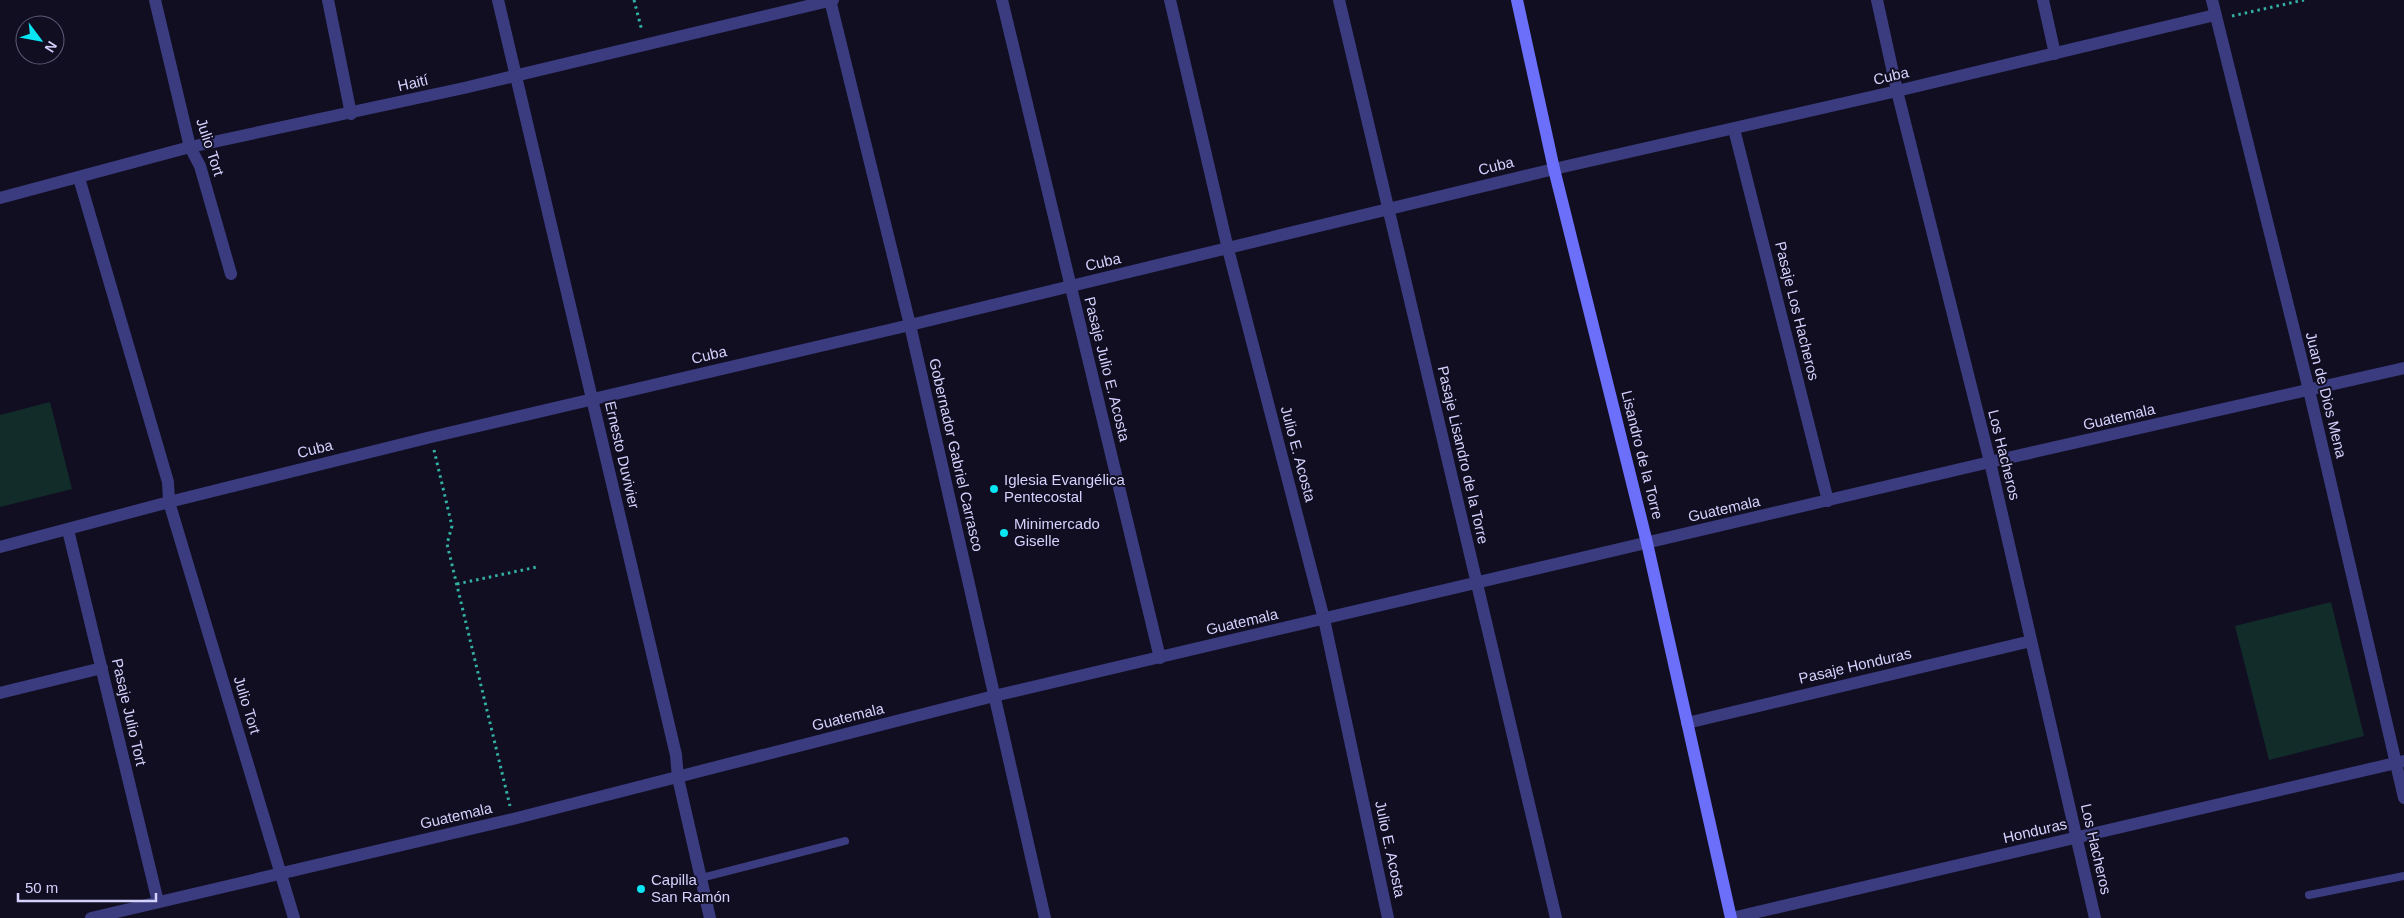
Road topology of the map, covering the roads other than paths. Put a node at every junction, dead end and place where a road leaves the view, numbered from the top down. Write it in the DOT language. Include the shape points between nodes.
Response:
graph roads {
  1 [pos="155,0"];
  2 [pos="328,0"];
  3 [pos="498,0"];
  4 [pos="831,0"];
  5 [pos="1002,0"];
  6 [pos="1170,0"];
  7 [pos="1339,0"];
  8 [pos="1517,0"];
  9 [pos="1876,0"];
  10 [pos="2043,0"];
  11 [pos="2212,0"];
  12 [pos="2215,15"];
  13 [pos="2055,54"];
  14 [pos="516,76"];
  15 [pos="1897,91"];
  16 [pos="351,114"];
  17 [pos="1734,129"];
  18 [pos="190,147"];
  19 [pos="1554,169"];
  20 [pos="79,178"];
  21 [pos="0,198"];
  22 [pos="1389,210"];
  23 [pos="1228,249"];
  24 [pos="231,274"];
  25 [pos="1070,286"];
  26 [pos="910,325"];
  27 [pos="2404,368"];
  28 [pos="2309,390"];
  29 [pos="592,399"];
  30 [pos="1990,462"];
  31 [pos="1828,501"];
  32 [pos="169,502"];
  33 [pos="68,530"];
  34 [pos="1647,543"];
  35 [pos="0,547"];
  36 [pos="1476,584"];
  37 [pos="1324,619"];
  38 [pos="2031,642"];
  39 [pos="1160,658"];
  40 [pos="102,668"];
  41 [pos="0,693"];
  42 [pos="994,696"];
  43 [pos="1687,723"];
  44 [pos="2400,762"];
  45 [pos="678,778"];
  46 [pos="2404,798"];
  47 [pos="2076,838"];
  48 [pos="845,841"];
  49 [pos="281,873"];
  50 [pos="2404,876"];
  51 [pos="701,878"];
  52 [pos="2309,895"];
  53 [pos="158,902"];
  54 [pos="91,918"];
  55 [pos="294,918"];
  56 [pos="710,918"];
  57 [pos="1045,918"];
  58 [pos="1388,918"];
  59 [pos="1556,918"];
  60 [pos="1732,918"];
  61 [pos="2095,918"];
  1 -- 18 [label="street, Julio Tort"];
  2 -- 16 [label="street"];
  3 -- 14 [label="street, Ernesto Duvivier"];
  4 -- 14 [label="street, Haití"];
  4 -- 26 [label="street, Gobernador Gabriel Carrasco"];
  5 -- 25 [label="street, Pasaje Julio E. Acosta"];
  6 -- 23 [label="street, Julio E. Acosta"];
  7 -- 22 [label="street, Pasaje Lisandro de la Torre"];
  8 -- 19 [label="main road, Lisandro de la Torre"];
  9 -- 15 [label="street, Los Hacheros"];
  10 -- 13 [label="street"];
  11 -- 12 [label="street, Juan de Dios Mena"];
  12 -- 13 [label="street, Cuba"];
  12 -- 28 [label="street, Juan de Dios Mena"];
  13 -- 15 [label="street, Cuba"];
  14 -- 16 [label="street, Haití"];
  14 -- 29 [label="street, Ernesto Duvivier"];
  15 -- 17 [label="street, Cuba"];
  15 -- 30 [label="street, Los Hacheros"];
  16 -- 18 [label="street, Haití"];
  17 -- 19 [label="street, Cuba"];
  17 -- 31 [label="street, Pasaje Los Hacheros"];
  18 -- 20 [label="street, Haití"];
  18 -- 24 [label="street, Julio Tort" via="200,166"];
  19 -- 22 [label="street, Cuba"];
  19 -- 34 [label="main road, Lisandro de la Torre"];
  20 -- 21 [label="street, Haití"];
  20 -- 32 [label="street, Julio Tort" via="168,482"];
  22 -- 23 [label="street, Cuba"];
  22 -- 36 [label="street, Pasaje Lisandro de la Torre"];
  23 -- 25 [label="street, Cuba"];
  23 -- 37 [label="street, Julio E. Acosta"];
  25 -- 26 [label="street, Cuba"];
  25 -- 39 [label="street, Pasaje Julio E. Acosta"];
  26 -- 29 [label="street, Cuba"];
  26 -- 42 [label="street, Gobernador Gabriel Carrasco"];
  27 -- 28 [label="street, Guatemala"];
  28 -- 30 [label="street, Guatemala"];
  28 -- 44 [label="street, Juan de Dios Mena"];
  29 -- 32 [label="street, Cuba"];
  29 -- 45 [label="street, Ernesto Duvivier" via="676,755"];
  30 -- 31 [label="street, Guatemala"];
  30 -- 38 [label="street, Los Hacheros"];
  31 -- 34 [label="street, Guatemala"];
  32 -- 33 [label="street, Cuba"];
  32 -- 49 [label="street, Julio Tort"];
  33 -- 35 [label="street, Cuba"];
  33 -- 40 [label="street, Pasaje Julio Tort"];
  34 -- 36 [label="street, Guatemala"];
  34 -- 43 [label="main road, Lisandro de la Torre"];
  36 -- 37 [label="street, Guatemala"];
  36 -- 59 [label="street, Pasaje Lisandro de la Torre"];
  37 -- 39 [label="street, Guatemala"];
  37 -- 58 [label="street, Julio E. Acosta"];
  38 -- 43 [label="street, Pasaje Honduras"];
  38 -- 47 [label="street, Los Hacheros"];
  39 -- 42 [label="street, Guatemala"];
  40 -- 41 [label="street"];
  40 -- 53 [label="street, Pasaje Julio Tort"];
  42 -- 45 [label="street, Guatemala"];
  42 -- 57 [label="street, Gobernador Gabriel Carrasco"];
  43 -- 60 [label="main road, Lisandro de la Torre"];
  44 -- 46 [label="street, Juan de Dios Mena"];
  44 -- 47 [label="street, Honduras"];
  45 -- 49 [label="street, Guatemala"];
  45 -- 51 [label="street, Ernesto Duvivier"];
  47 -- 60 [label="street, Honduras"];
  47 -- 61 [label="street, Los Hacheros"];
  48 -- 51 [label="lane"];
  49 -- 53 [label="street, Guatemala"];
  49 -- 55 [label="street, Julio Tort"];
  50 -- 52 [label="lane"];
  51 -- 56 [label="street, Ernesto Duvivier"];
  53 -- 54 [label="street, Guatemala"];
}
